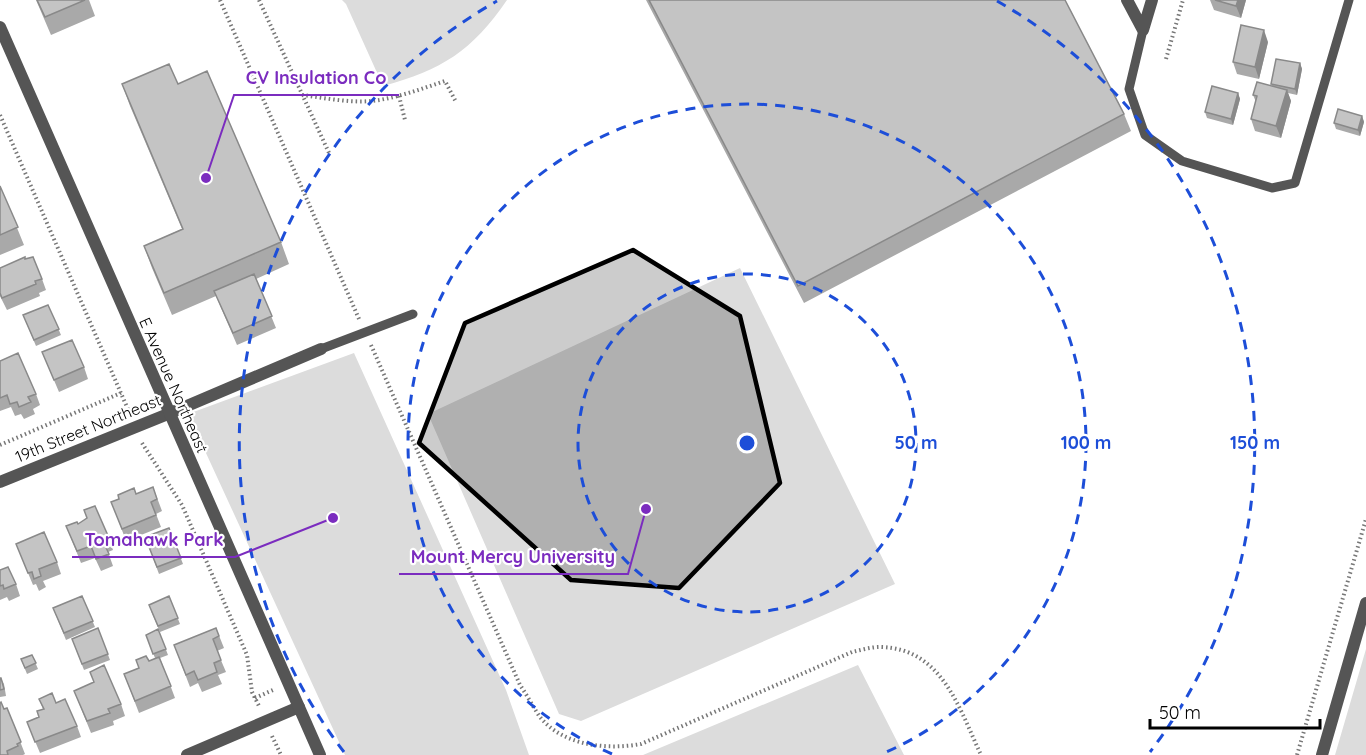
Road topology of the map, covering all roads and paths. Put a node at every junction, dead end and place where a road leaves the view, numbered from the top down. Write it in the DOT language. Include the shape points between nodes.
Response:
graph roads {
  1 [pos="220,0"];
  2 [pos="259,0"];
  3 [pos="1127,0"];
  4 [pos="1152,0"];
  5 [pos="1183,0"];
  6 [pos="1349,0"];
  7 [pos="0,27"];
  8 [pos="1143,30"];
  9 [pos="1166,59"];
  10 [pos="303,94"];
  11 [pos="399,96"];
  12 [pos="456,102"];
  13 [pos="0,115"];
  14 [pos="405,120"];
  15 [pos="329,153"];
  16 [pos="357,314"];
  17 [pos="413,314"];
  18 [pos="372,347"];
  19 [pos="321,348"];
  20 [pos="121,393"];
  21 [pos="168,414"];
  22 [pos="131,416"];
  23 [pos="140,438"];
  24 [pos="0,445"];
  25 [pos="0,482"];
  26 [pos="1366,519"];
  27 [pos="1366,603"];
  28 [pos="276,688"];
  29 [pos="255,698"];
  30 [pos="299,707"];
  31 [pos="261,712"];
  32 [pos="270,731"];
  33 [pos="187,755"];
  34 [pos="281,755"];
  35 [pos="320,755"];
  36 [pos="981,755"];
  37 [pos="1297,755"];
  38 [pos="1322,755"];
  1 -- 16 [label="path"];
  2 -- 10 [label="path"];
  3 -- 8 [label="street"];
  4 -- 8 [label="street"];
  5 -- 9 [label="path"];
  6 -- 8 [label="lane" via="1295,183 1272,188 1182,161 1145,135 1129,89"];
  7 -- 21 [label="street, E Avenue Northeast"];
  10 -- 11 [label="path" via="353,101"];
  10 -- 15 [label="path"];
  11 -- 12 [label="path" via="445,81"];
  11 -- 14 [label="path"];
  13 -- 20 [label="path"];
  17 -- 19 [label="lane"];
  18 -- 36 [label="path" via="520,685 553,729 572,739 606,747 640,744 852,652 879,647 905,651 930,665 948,686"];
  19 -- 21 [label="street, 19th Street Northeast"];
  20 -- 22 [label="path"];
  20 -- 24 [label="path"];
  21 -- 25 [label="street, 19th Street Northeast"];
  21 -- 30 [label="street, E Avenue Northeast"];
  23 -- 29 [label="path" via="182,505 247,655"];
  26 -- 37 [label="path"];
  27 -- 38 [label="street"];
  28 -- 29 [label="path"];
  29 -- 31 [label="path"];
  30 -- 33 [label="street"];
  30 -- 35 [label="street, E Avenue Northeast"];
  32 -- 34 [label="path"];
}
